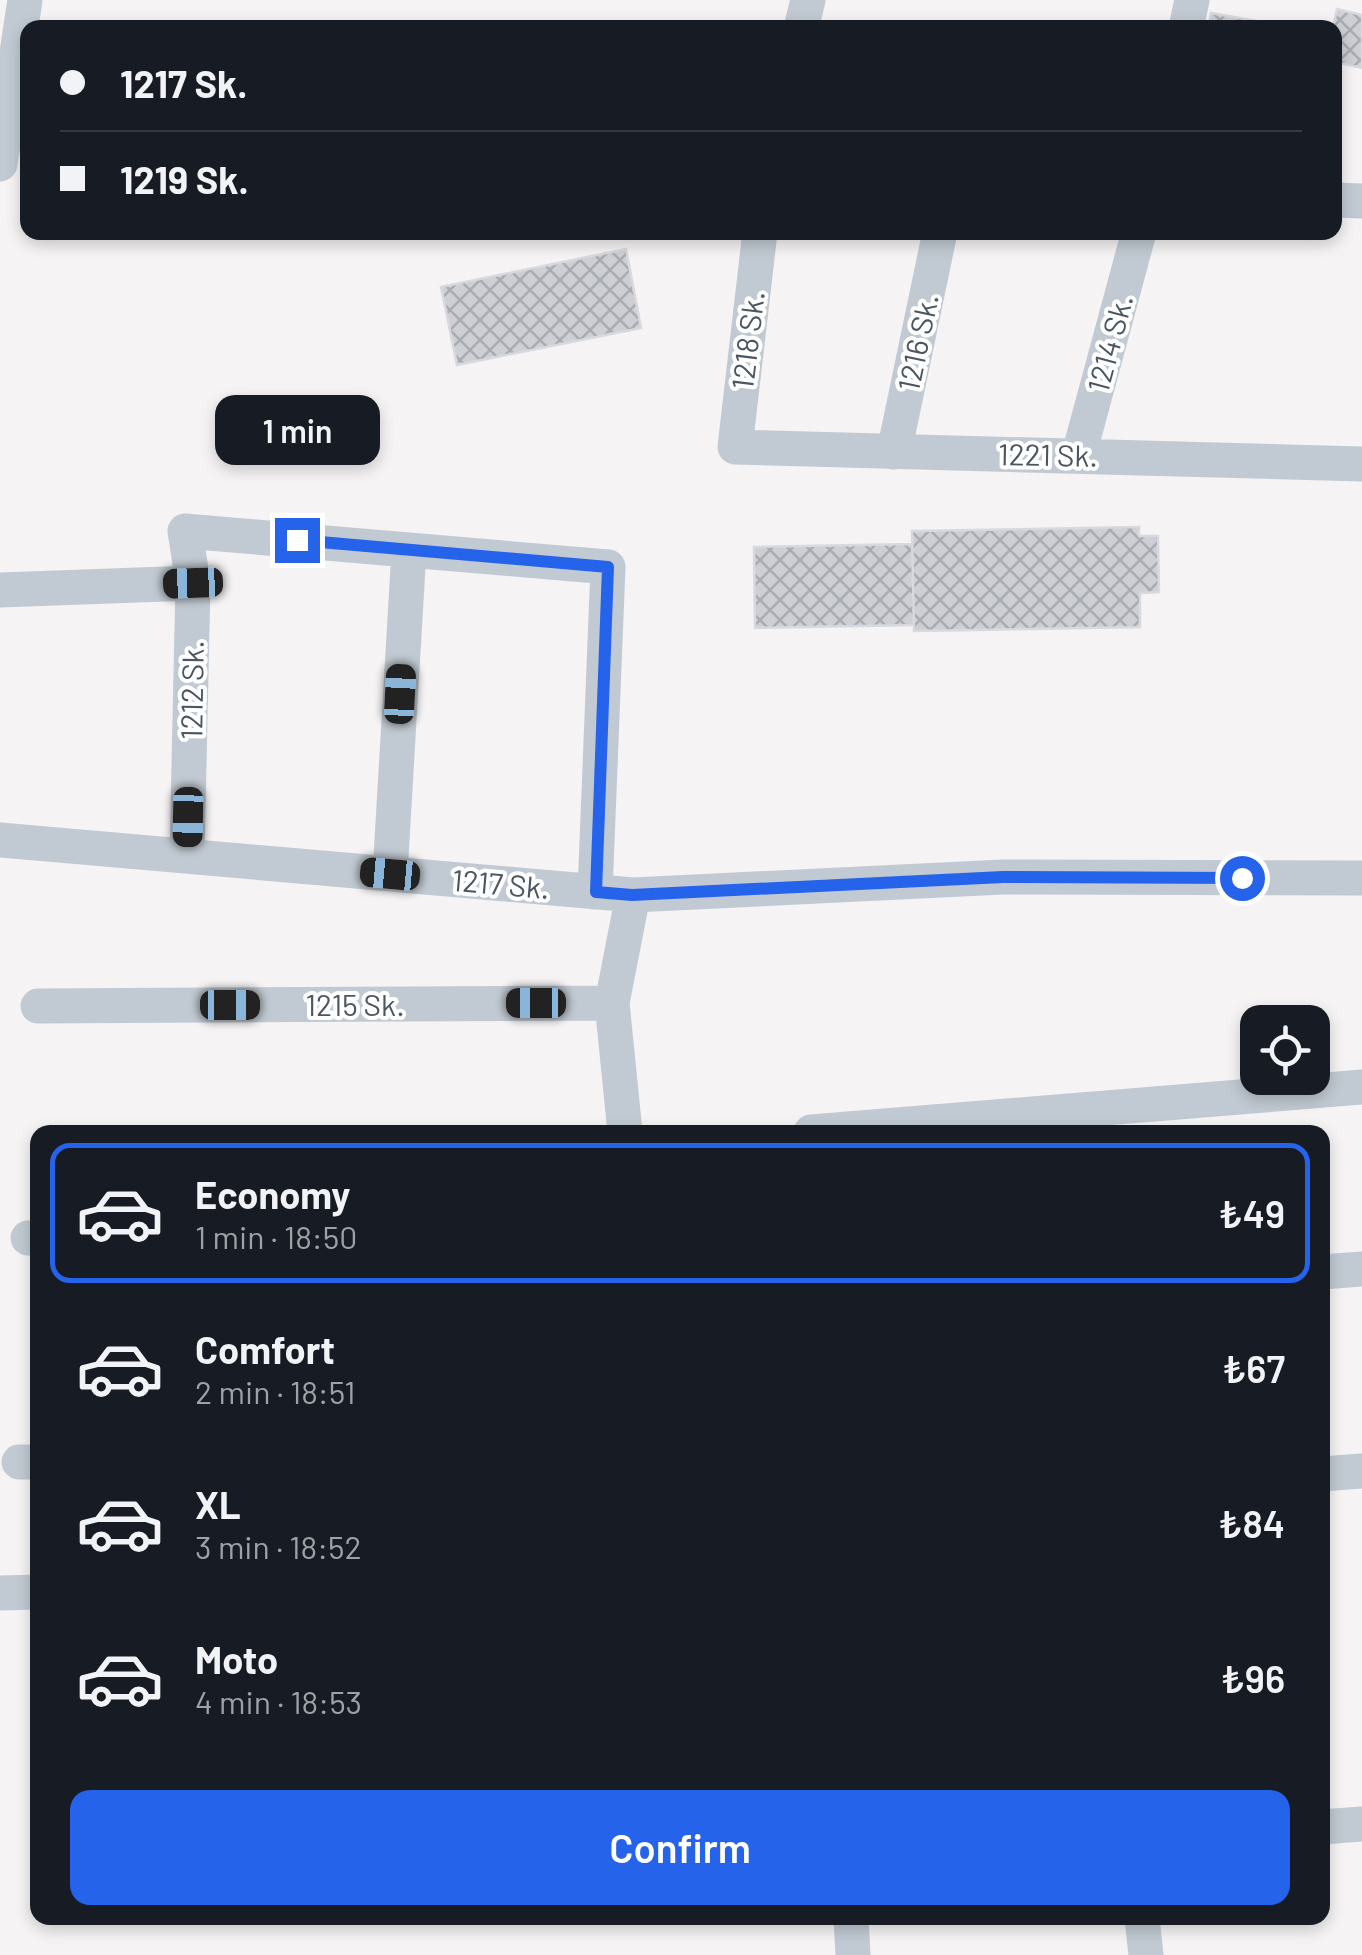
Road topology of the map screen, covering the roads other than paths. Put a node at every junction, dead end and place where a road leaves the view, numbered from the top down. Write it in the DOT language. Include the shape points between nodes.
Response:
graph roads {
  1 [pos="20,79"];
  2 [pos="17,119"];
  3 [pos="0,164"];
  4 [pos="759,240"];
  5 [pos="938,240"];
  6 [pos="1137,240"];
  7 [pos="735,448"];
  8 [pos="894,452"];
  9 [pos="1079,454"];
  10 [pos="1362,464"];
  11 [pos="408,550"];
  12 [pos="193,583"];
  13 [pos="0,590"];
  14 [pos="0,840"];
  15 [pos="187,856"];
  16 [pos="390,874"];
  17 [pos="1362,878"];
  18 [pos="596,892"];
  19 [pos="632,895"];
  20 [pos="612,1003"];
  21 [pos="38,1006"];
  22 [pos="1362,1087"];
  23 [pos="624,1125"];
  24 [pos="897,1125"];
  25 [pos="1362,1269"];
  26 [pos="1330,1271"];
  27 [pos="1362,1471"];
  28 [pos="1330,1473"];
  29 [pos="30,1592"];
  30 [pos="0,1594"];
  31 [pos="1362,1824"];
  32 [pos="1330,1826"];
  33 [pos="852,1925"];
  34 [pos="1143,1925"];
  35 [pos="853,1955"];
  36 [pos="1146,1955"];
  1 -- 2 [label="street"];
  2 -- 3 [label="street"];
  4 -- 7 [label="street, 1218 Sk."];
  5 -- 8 [label="street, 1216 Sk."];
  6 -- 9 [label="street, 1214 Sk."];
  7 -- 8 [label="street, 1221 Sk."];
  8 -- 9 [label="street, 1221 Sk."];
  9 -- 10 [label="street, 1221 Sk."];
  11 -- 12 [label="street, 1212 Sk." via="186,531"];
  11 -- 16 [label="street"];
  11 -- 18 [label="street" via="608,567"];
  12 -- 13 [label="street"];
  12 -- 15 [label="street, 1212 Sk."];
  14 -- 15 [label="street, 1217 Sk."];
  15 -- 16 [label="street, 1217 Sk."];
  16 -- 18 [label="street, 1217 Sk."];
  17 -- 19 [label="street, 1217 Sk." via="1003,877"];
  18 -- 19 [label="street, 1217 Sk."];
  19 -- 20 [label="street"];
  20 -- 21 [label="street, 1215 Sk."];
  20 -- 23 [label="street"];
  22 -- 24 [label="street"];
  25 -- 26 [label="street"];
  27 -- 28 [label="street"];
  29 -- 30 [label="street"];
  31 -- 32 [label="street"];
  33 -- 35 [label="street"];
  34 -- 36 [label="street"];
}
